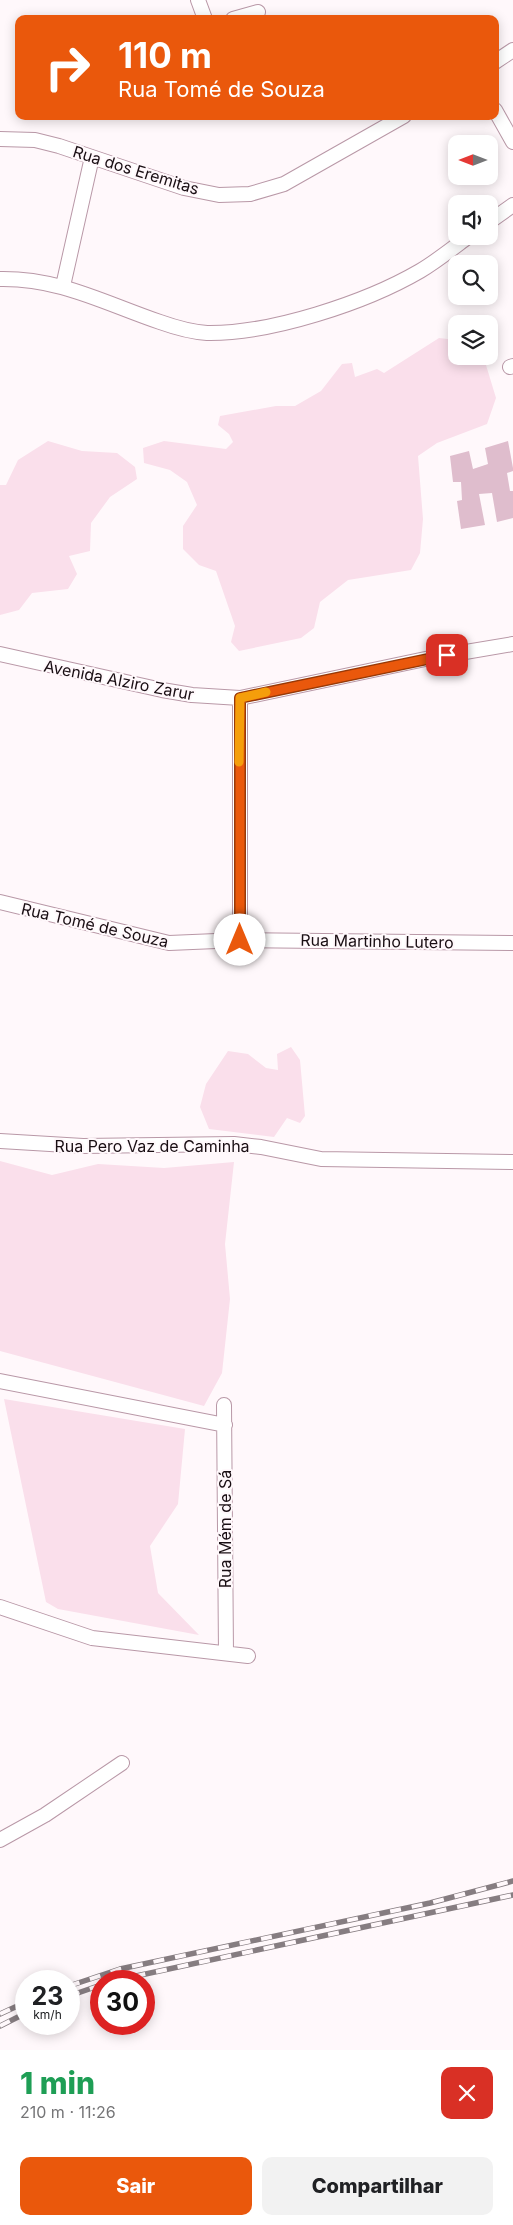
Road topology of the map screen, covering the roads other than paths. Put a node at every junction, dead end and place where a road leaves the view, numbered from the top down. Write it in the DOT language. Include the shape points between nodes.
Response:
graph roads {
  1 [pos="198,0"];
  2 [pos="258,12"];
  3 [pos="203,15"];
  4 [pos="247,15"];
  5 [pos="513,50"];
  6 [pos="499,59"];
  7 [pos="499,117"];
  8 [pos="397,120"];
  9 [pos="0,139"];
  10 [pos="513,142"];
  11 [pos="92,157"];
  12 [pos="513,205"];
  13 [pos="498,216"];
  14 [pos="457,245"];
  15 [pos="0,279"];
  16 [pos="63,286"];
  17 [pos="513,644"];
  18 [pos="0,654"];
  19 [pos="240,698"];
  20 [pos="0,902"];
  21 [pos="240,940"];
  22 [pos="513,943"];
  23 [pos="0,1141"];
  24 [pos="513,1162"];
  25 [pos="0,1381"];
  26 [pos="224,1405"];
  27 [pos="225,1425"];
  28 [pos="0,1607"];
  29 [pos="226,1653"];
  30 [pos="248,1656"];
  31 [pos="122,1763"];
  32 [pos="0,1840"];
  1 -- 3 [label="street"];
  2 -- 4 [label="street"];
  5 -- 6 [label="street"];
  7 -- 10 [label="street"];
  8 -- 11 [label="street, Rua dos Eremitas" via="284,184 250,194 219,195 184,188"];
  9 -- 11 [label="street, Rua dos Eremitas" via="35,140"];
  11 -- 16 [label="street"];
  12 -- 13 [label="street"];
  14 -- 16 [label="street" via="421,271 386,289 299,319 243,332 205,333 161,322"];
  15 -- 16 [label="street"];
  17 -- 19 [label="street"];
  18 -- 19 [label="street, Avenida Alziro Zarur" via="162,690"];
  19 -- 21 [label="street"];
  20 -- 21 [label="street, Rua Tomé de Souza" via="169,943"];
  21 -- 22 [label="street, Rua Martinho Lutero"];
  23 -- 24 [label="street, Rua Pero Vaz de Caminha" via="83,1146 234,1144 321,1159"];
  25 -- 27 [label="street"];
  26 -- 27 [label="street, Rua Mém de Sá"];
  27 -- 29 [label="street, Rua Mém de Sá"];
  28 -- 29 [label="street" via="92,1638"];
  29 -- 30 [label="street"];
  31 -- 32 [label="street" via="46,1815"];
}
